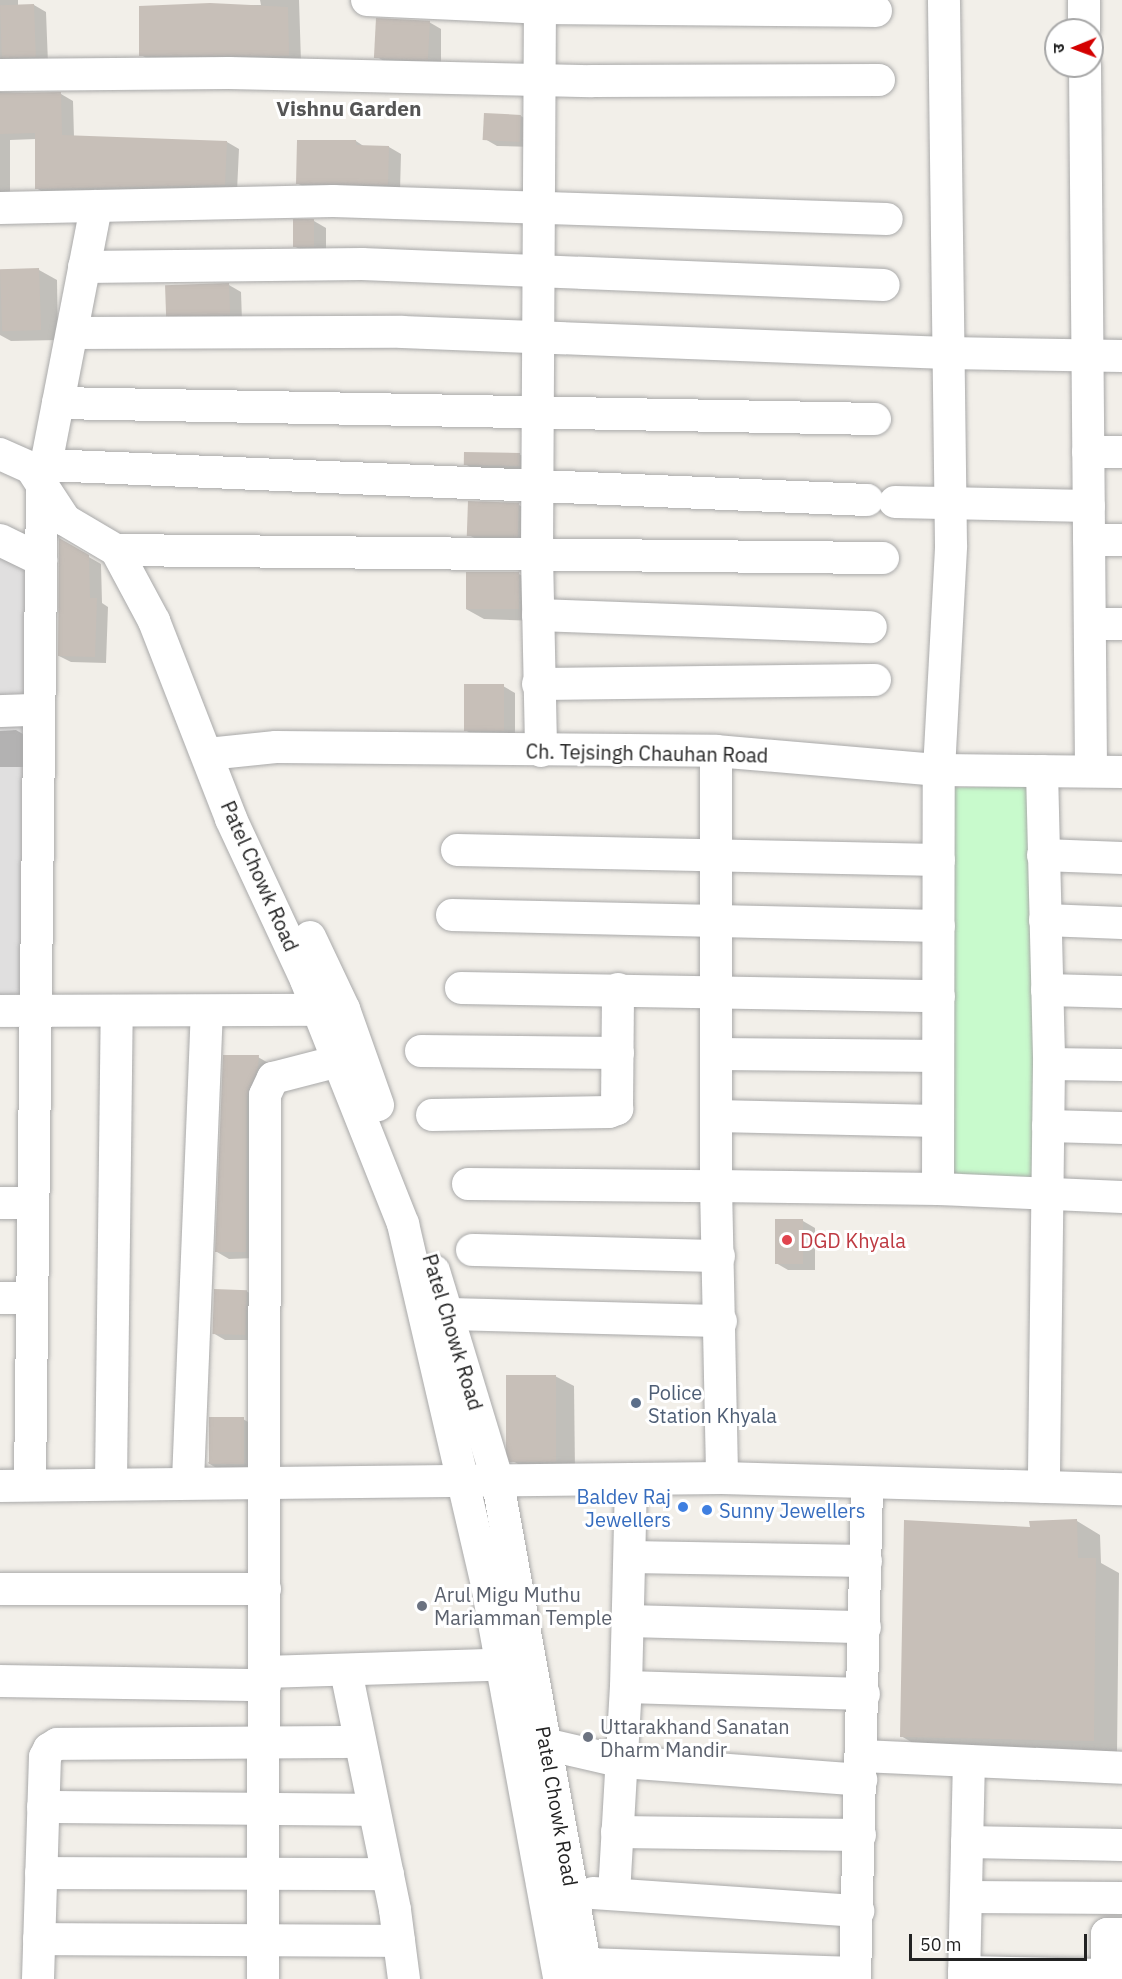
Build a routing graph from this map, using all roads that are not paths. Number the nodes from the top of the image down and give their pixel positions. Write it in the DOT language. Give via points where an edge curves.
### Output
graph roads {
  1 [pos="367,0"];
  2 [pos="944,0"];
  3 [pos="1084,0"];
  4 [pos="540,4"];
  5 [pos="876,10"];
  6 [pos="1084,18"];
  7 [pos="0,75"];
  8 [pos="1084,78"];
  9 [pos="540,79"];
  10 [pos="879,80"];
  11 [pos="96,206"];
  12 [pos="0,208"];
  13 [pos="539,209"];
  14 [pos="887,219"];
  15 [pos="84,267"];
  16 [pos="538,272"];
  17 [pos="884,285"];
  18 [pos="72,333"];
  19 [pos="538,339"];
  20 [pos="947,353"];
  21 [pos="1087,356"];
  22 [pos="1122,356"];
  23 [pos="58,403"];
  24 [pos="537,413"];
  25 [pos="874,419"];
  26 [pos="1088,452"];
  27 [pos="1122,452"];
  28 [pos="0,454"];
  29 [pos="44,475"];
  30 [pos="537,486"];
  31 [pos="949,503"];
  32 [pos="1089,506"];
  33 [pos="0,540"];
  34 [pos="1089,540"];
  35 [pos="1122,540"];
  36 [pos="116,550"];
  37 [pos="537,555"];
  38 [pos="883,558"];
  39 [pos="41,560"];
  40 [pos="538,615"];
  41 [pos="1090,624"];
  42 [pos="1122,624"];
  43 [pos="871,627"];
  44 [pos="875,680"];
  45 [pos="538,684"];
  46 [pos="38,710"];
  47 [pos="0,711"];
  48 [pos="541,751"];
  49 [pos="716,751"];
  50 [pos="208,754"];
  51 [pos="939,770"];
  52 [pos="1042,771"];
  53 [pos="1091,771"];
  54 [pos="1122,772"];
  55 [pos="220,783"];
  56 [pos="457,850"];
  57 [pos="718,854"];
  58 [pos="1043,855"];
  59 [pos="1122,858"];
  60 [pos="939,860"];
  61 [pos="452,915"];
  62 [pos="718,918"];
  63 [pos="1045,920"];
  64 [pos="1122,923"];
  65 [pos="939,926"];
  66 [pos="461,988"];
  67 [pos="618,989"];
  68 [pos="718,990"];
  69 [pos="1047,990"];
  70 [pos="1122,992"];
  71 [pos="939,996"];
  72 [pos="318,1010"];
  73 [pos="0,1011"];
  74 [pos="33,1011"];
  75 [pos="117,1011"];
  76 [pos="207,1011"];
  77 [pos="421,1051"];
  78 [pos="618,1053"];
  79 [pos="717,1054"];
  80 [pos="938,1056"];
  81 [pos="339,1061"];
  82 [pos="1048,1065"];
  83 [pos="1122,1065"];
  84 [pos="432,1115"];
  85 [pos="716,1116"];
  86 [pos="938,1121"];
  87 [pos="1048,1126"];
  88 [pos="1122,1128"];
  89 [pos="468,1184"];
  90 [pos="716,1186"];
  91 [pos="938,1189"];
  92 [pos="1048,1194"];
  93 [pos="1122,1197"];
  94 [pos="0,1203"];
  95 [pos="31,1203"];
  96 [pos="472,1250"];
  97 [pos="719,1256"];
  98 [pos="15,1298"];
  99 [pos="447,1314"];
  100 [pos="721,1321"];
  101 [pos="497,1478"];
  102 [pos="722,1478"];
  103 [pos="463,1479"];
  104 [pos="631,1480"];
  105 [pos="188,1481"];
  106 [pos="267,1481"];
  107 [pos="111,1482"];
  108 [pos="15,1485"];
  109 [pos="867,1485"];
  110 [pos="1044,1488"];
  111 [pos="1122,1489"];
  112 [pos="630,1557"];
  113 [pos="866,1561"];
  114 [pos="0,1589"];
  115 [pos="266,1589"];
  116 [pos="628,1621"];
  117 [pos="865,1627"];
  118 [pos="516,1664"];
  119 [pos="346,1671"];
  120 [pos="265,1678"];
  121 [pos="0,1681"];
  122 [pos="626,1687"];
  123 [pos="864,1694"];
  124 [pos="265,1741"];
  125 [pos="360,1742"];
  126 [pos="545,1744"];
  127 [pos="969,1761"];
  128 [pos="622,1762"];
  129 [pos="862,1768"];
  130 [pos="1122,1768"];
  131 [pos="44,1808"];
  132 [pos="264,1808"];
  133 [pos="374,1810"];
  134 [pos="617,1832"];
  135 [pos="860,1835"];
  136 [pos="967,1842"];
  137 [pos="1122,1845"];
  138 [pos="264,1872"];
  139 [pos="41,1873"];
  140 [pos="387,1874"];
  141 [pos="572,1892"];
  142 [pos="614,1894"];
  143 [pos="966,1897"];
  144 [pos="1115,1898"];
  145 [pos="858,1911"];
  146 [pos="1115,1934"];
  147 [pos="263,1938"];
  148 [pos="39,1939"];
  149 [pos="399,1941"];
  150 [pos="578,1974"];
  151 [pos="964,1975"];
  152 [pos="855,1976"];
  153 [pos="1107,1977"];
  154 [pos="38,1979"];
  155 [pos="263,1979"];
  156 [pos="404,1979"];
  1 -- 4 [label="street"];
  2 -- 20 [label="street"];
  3 -- 6 [label="street"];
  4 -- 5 [label="street"];
  4 -- 9 [label="street"];
  7 -- 9 [label="street" via="229,73"];
  8 -- 21 [label="street"];
  9 -- 10 [label="street"];
  9 -- 13 [label="street"];
  11 -- 12 [label="street"];
  11 -- 13 [label="street" via="333,201"];
  11 -- 15 [label="street"];
  13 -- 14 [label="street"];
  13 -- 16 [label="street"];
  15 -- 16 [label="street" via="362,264"];
  15 -- 18 [label="street"];
  16 -- 17 [label="street"];
  16 -- 19 [label="street"];
  18 -- 19 [label="street" via="402,333"];
  18 -- 23 [label="street"];
  19 -- 20 [label="street"];
  19 -- 24 [label="street"];
  20 -- 21 [label="street"];
  20 -- 31 [label="street"];
  21 -- 22 [label="street"];
  21 -- 26 [label="street"];
  23 -- 24 [label="street"];
  23 -- 29 [label="street"];
  24 -- 25 [label="street"];
  24 -- 30 [label="street"];
  26 -- 27 [label="street"];
  26 -- 32 [label="street"];
  28 -- 29 [label="street"];
  29 -- 30 [label="street"];
  29 -- 36 [label="street" via="65,520"];
  29 -- 39 [label="street"];
  30 -- 31 [label="street"];
  30 -- 37 [label="street"];
  31 -- 32 [label="street"];
  31 -- 51 [label="street" via="951,545"];
  32 -- 34 [label="street"];
  33 -- 39 [label="street"];
  34 -- 35 [label="street"];
  34 -- 41 [label="street"];
  36 -- 37 [label="street"];
  36 -- 50 [label="street" via="154,621"];
  37 -- 38 [label="street"];
  37 -- 40 [label="street"];
  39 -- 46 [label="street"];
  40 -- 43 [label="street"];
  40 -- 45 [label="street"];
  41 -- 42 [label="street"];
  41 -- 53 [label="street"];
  44 -- 45 [label="street"];
  45 -- 48 [label="street"];
  46 -- 47 [label="street"];
  46 -- 74 [label="street"];
  48 -- 49 [label="street, Ch. Tejsingh Chauhan Road"];
  48 -- 50 [label="street, Ch. Tejsingh Chauhan Road" via="276,747"];
  49 -- 51 [label="street, Ch. Tejsingh Chauhan Road"];
  49 -- 57 [label="street"];
  50 -- 55 [label="street"];
  51 -- 52 [label="street, Ch. Tejsingh Chauhan Road"];
  51 -- 60 [label="street"];
  52 -- 53 [label="street, Ch. Tejsingh Chauhan Road"];
  52 -- 58 [label="street"];
  53 -- 54 [label="street, Ch. Tejsingh Chauhan Road"];
  55 -- 72 [label="street, Patel Chowk Road" via="231,819"];
  55 -- 99 [label="street, Patel Chowk Road" via="251,811 344,1009"];
  56 -- 57 [label="street"];
  57 -- 60 [label="street"];
  57 -- 62 [label="street"];
  58 -- 59 [label="street"];
  58 -- 63 [label="street"];
  60 -- 65 [label="street"];
  61 -- 62 [label="street"];
  62 -- 65 [label="street"];
  62 -- 68 [label="street"];
  63 -- 64 [label="street"];
  63 -- 69 [label="street"];
  65 -- 71 [label="street"];
  66 -- 67 [label="street"];
  67 -- 68 [label="street"];
  67 -- 78 [label="street"];
  68 -- 71 [label="street"];
  68 -- 79 [label="street"];
  69 -- 70 [label="street"];
  69 -- 82 [label="street"];
  71 -- 80 [label="street"];
  72 -- 76 [label="street"];
  72 -- 81 [label="street, Patel Chowk Road"];
  73 -- 74 [label="street"];
  74 -- 75 [label="street"];
  74 -- 95 [label="street"];
  75 -- 76 [label="street"];
  75 -- 107 [label="street"];
  76 -- 105 [label="street"];
  77 -- 78 [label="street"];
  78 -- 84 [label="street" via="619,1101 617,1109 609,1112"];
  79 -- 80 [label="street"];
  79 -- 85 [label="street"];
  80 -- 86 [label="street"];
  81 -- 103 [label="street, Patel Chowk Road" via="403,1224"];
  81 -- 106 [label="street" via="273,1078 265,1095"];
  82 -- 83 [label="street"];
  82 -- 87 [label="street"];
  85 -- 86 [label="street"];
  85 -- 90 [label="street"];
  86 -- 91 [label="street"];
  87 -- 88 [label="street"];
  87 -- 92 [label="street"];
  89 -- 90 [label="street"];
  90 -- 91 [label="street"];
  90 -- 97 [label="street"];
  91 -- 92 [label="street"];
  92 -- 93 [label="street"];
  92 -- 110 [label="street"];
  94 -- 95 [label="street"];
  95 -- 98 [label="street"];
  96 -- 97 [label="street"];
  97 -- 100 [label="street"];
  98 -- 108 [label="street"];
  99 -- 100 [label="street"];
  99 -- 101 [label="street, Patel Chowk Road"];
  100 -- 102 [label="street"];
  101 -- 103 [label="street"];
  101 -- 104 [label="street"];
  101 -- 118 [label="street, Patel Chowk Road"];
  102 -- 104 [label="street"];
  102 -- 109 [label="street"];
  103 -- 106 [label="street"];
  103 -- 118 [label="street, Patel Chowk Road"];
  104 -- 112 [label="street"];
  105 -- 106 [label="street"];
  105 -- 107 [label="street"];
  106 -- 115 [label="street"];
  107 -- 108 [label="street"];
  109 -- 110 [label="street"];
  109 -- 113 [label="street"];
  110 -- 111 [label="street"];
  112 -- 113 [label="street"];
  112 -- 116 [label="street"];
  113 -- 117 [label="street"];
  114 -- 115 [label="street"];
  115 -- 120 [label="street"];
  116 -- 117 [label="street"];
  116 -- 122 [label="street"];
  117 -- 123 [label="street"];
  118 -- 119 [label="street"];
  118 -- 126 [label="street, Patel Chowk Road"];
  118 -- 150 [label="street, Patel Chowk Road"];
  119 -- 120 [label="street"];
  119 -- 125 [label="street"];
  120 -- 121 [label="street"];
  120 -- 124 [label="street"];
  122 -- 123 [label="street"];
  122 -- 128 [label="street"];
  123 -- 129 [label="street"];
  124 -- 125 [label="street"];
  124 -- 131 [label="street" via="57,1744 45,1757"];
  124 -- 132 [label="street"];
  125 -- 133 [label="street"];
  126 -- 128 [label="street"];
  126 -- 141 [label="street, Patel Chowk Road"];
  127 -- 129 [label="street"];
  127 -- 130 [label="street"];
  127 -- 136 [label="street"];
  128 -- 129 [label="street"];
  128 -- 134 [label="street"];
  129 -- 135 [label="street"];
  131 -- 132 [label="street"];
  131 -- 139 [label="street"];
  132 -- 133 [label="street"];
  132 -- 138 [label="street"];
  133 -- 140 [label="street"];
  134 -- 135 [label="street"];
  134 -- 142 [label="street"];
  135 -- 145 [label="street"];
  136 -- 137 [label="street"];
  136 -- 143 [label="street"];
  138 -- 139 [label="street"];
  138 -- 140 [label="street"];
  138 -- 147 [label="street"];
  139 -- 148 [label="street"];
  140 -- 149 [label="street"];
  141 -- 142 [label="street"];
  141 -- 150 [label="street, Patel Chowk Road"];
  142 -- 145 [label="street"];
  143 -- 144 [label="street"];
  143 -- 151 [label="street"];
  144 -- 146 [label="street"];
  145 -- 152 [label="street"];
  146 -- 153 [label="street"];
  147 -- 148 [label="street"];
  147 -- 149 [label="street"];
  147 -- 155 [label="street"];
  148 -- 154 [label="street"];
  149 -- 156 [label="street"];
  150 -- 152 [label="street"];
  151 -- 153 [label="street"];
}
